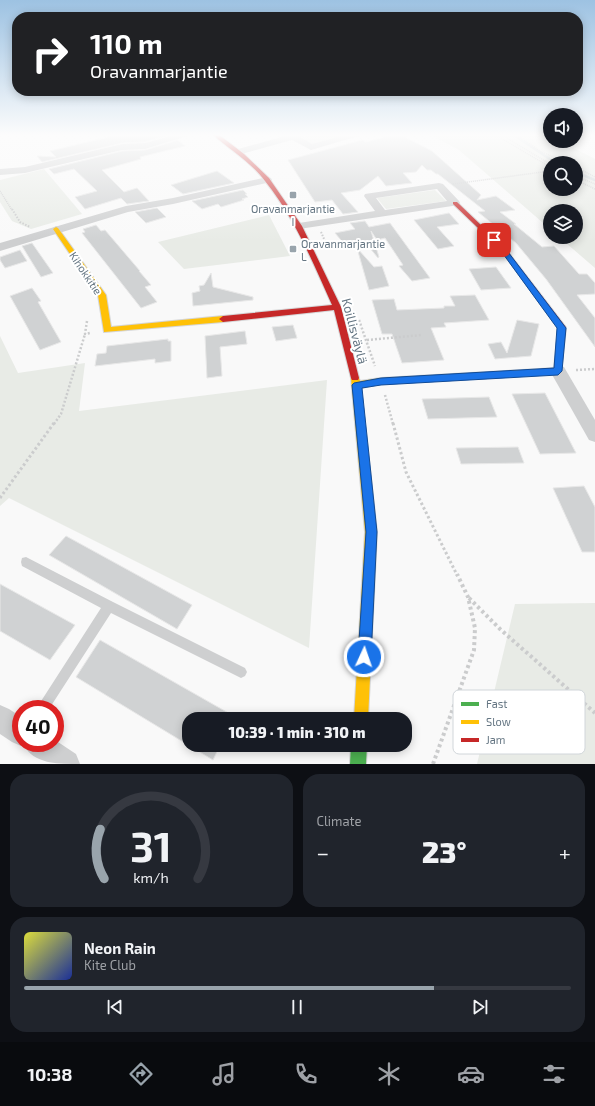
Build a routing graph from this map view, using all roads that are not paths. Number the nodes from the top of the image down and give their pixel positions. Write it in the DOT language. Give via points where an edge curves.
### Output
graph roads {
  1 [pos="26,170"];
  2 [pos="256,170"];
  3 [pos="0,172"];
  4 [pos="267,180"];
  5 [pos="455,203"];
  6 [pos="383,214"];
  7 [pos="299,226"];
  8 [pos="56,229"];
  9 [pos="0,247"];
  10 [pos="338,307"];
  11 [pos="558,371"];
  12 [pos="357,385"];
  13 [pos="595,435"];
  14 [pos="26,562"];
  15 [pos="109,606"];
  16 [pos="241,672"];
  17 [pos="48,700"];
  18 [pos="361,712"];
  19 [pos="0,718"];
  20 [pos="12,727"];
  21 [pos="49,752"];
  22 [pos="359,752"];
  23 [pos="66,764"];
  24 [pos="358,764"];
  1 -- 3 [label="street"];
  2 -- 4 [label="street, Koillisväylä"];
  4 -- 7 [label="street, Koillisväylä"];
  4 -- 8 [label="street" via="126,209"];
  5 -- 6 [label="street"];
  5 -- 6 [label="street" via="438,186 369,196"];
  5 -- 11 [label="street" via="503,249 562,328"];
  6 -- 7 [label="street"];
  7 -- 10 [label="street, Koillisväylä"];
  8 -- 9 [label="street"];
  8 -- 10 [label="street, Kihokkitie" via="102,295 107,330"];
  10 -- 12 [label="street, Koillisväylä"];
  11 -- 12 [label="street"];
  11 -- 13 [label="street"];
  12 -- 18 [label="street, Koillisväylä" via="371,532"];
  14 -- 15 [label="lane"];
  15 -- 16 [label="lane"];
  15 -- 17 [label="lane"];
  19 -- 20 [label="street"];
  21 -- 23 [label="street"];
  22 -- 24 [label="street"];
}
